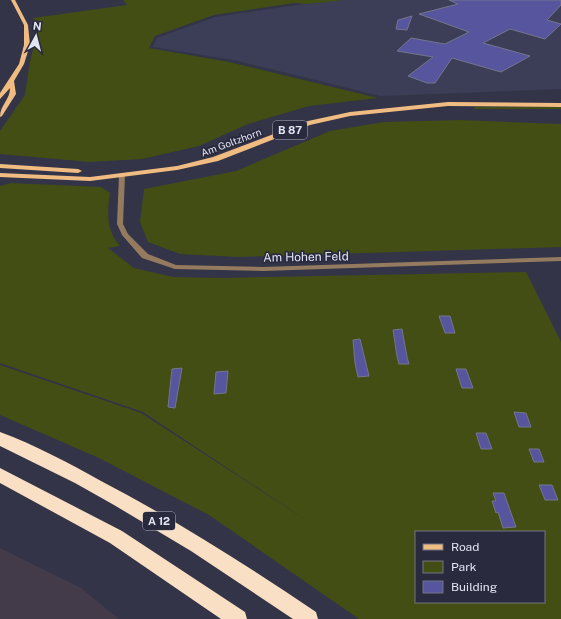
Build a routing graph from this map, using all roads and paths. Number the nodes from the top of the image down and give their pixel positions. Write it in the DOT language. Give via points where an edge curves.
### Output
graph roads {
  1 [pos="13,0"];
  2 [pos="12,82"];
  3 [pos="0,97"];
  4 [pos="561,105"];
  5 [pos="367,112"];
  6 [pos="561,112"];
  7 [pos="0,115"];
  8 [pos="0,166"];
  9 [pos="0,175"];
  10 [pos="122,175"];
  11 [pos="561,259"];
  12 [pos="0,439"];
  13 [pos="0,475"];
  14 [pos="238,619"];
  15 [pos="309,619"];
  1 -- 2 [label="main road" via="26,26 27,46"];
  2 -- 3 [label="main road"];
  2 -- 7 [label="main road" via="13,94"];
  4 -- 5 [label="main road, Am Goltzhorn / B 87" via="448,104"];
  5 -- 6 [label="main road, Am Goltzhorn / B 87"];
  5 -- 10 [label="main road, Am Goltzhorn / B 87" via="308,123 223,157 197,164"];
  8 -- 10 [label="main road, Am Goltzhorn / B 87"];
  9 -- 10 [label="main road, Am Goltzhorn / B 87" via="90,178"];
  10 -- 11 [label="street, Am Hohen Feld" via="120,224 125,235 145,256 175,267 263,269"];
  12 -- 15 [label="highway, A 12" via="44,458 133,505 230,564"];
  13 -- 14 [label="highway" via="116,537"];
}
